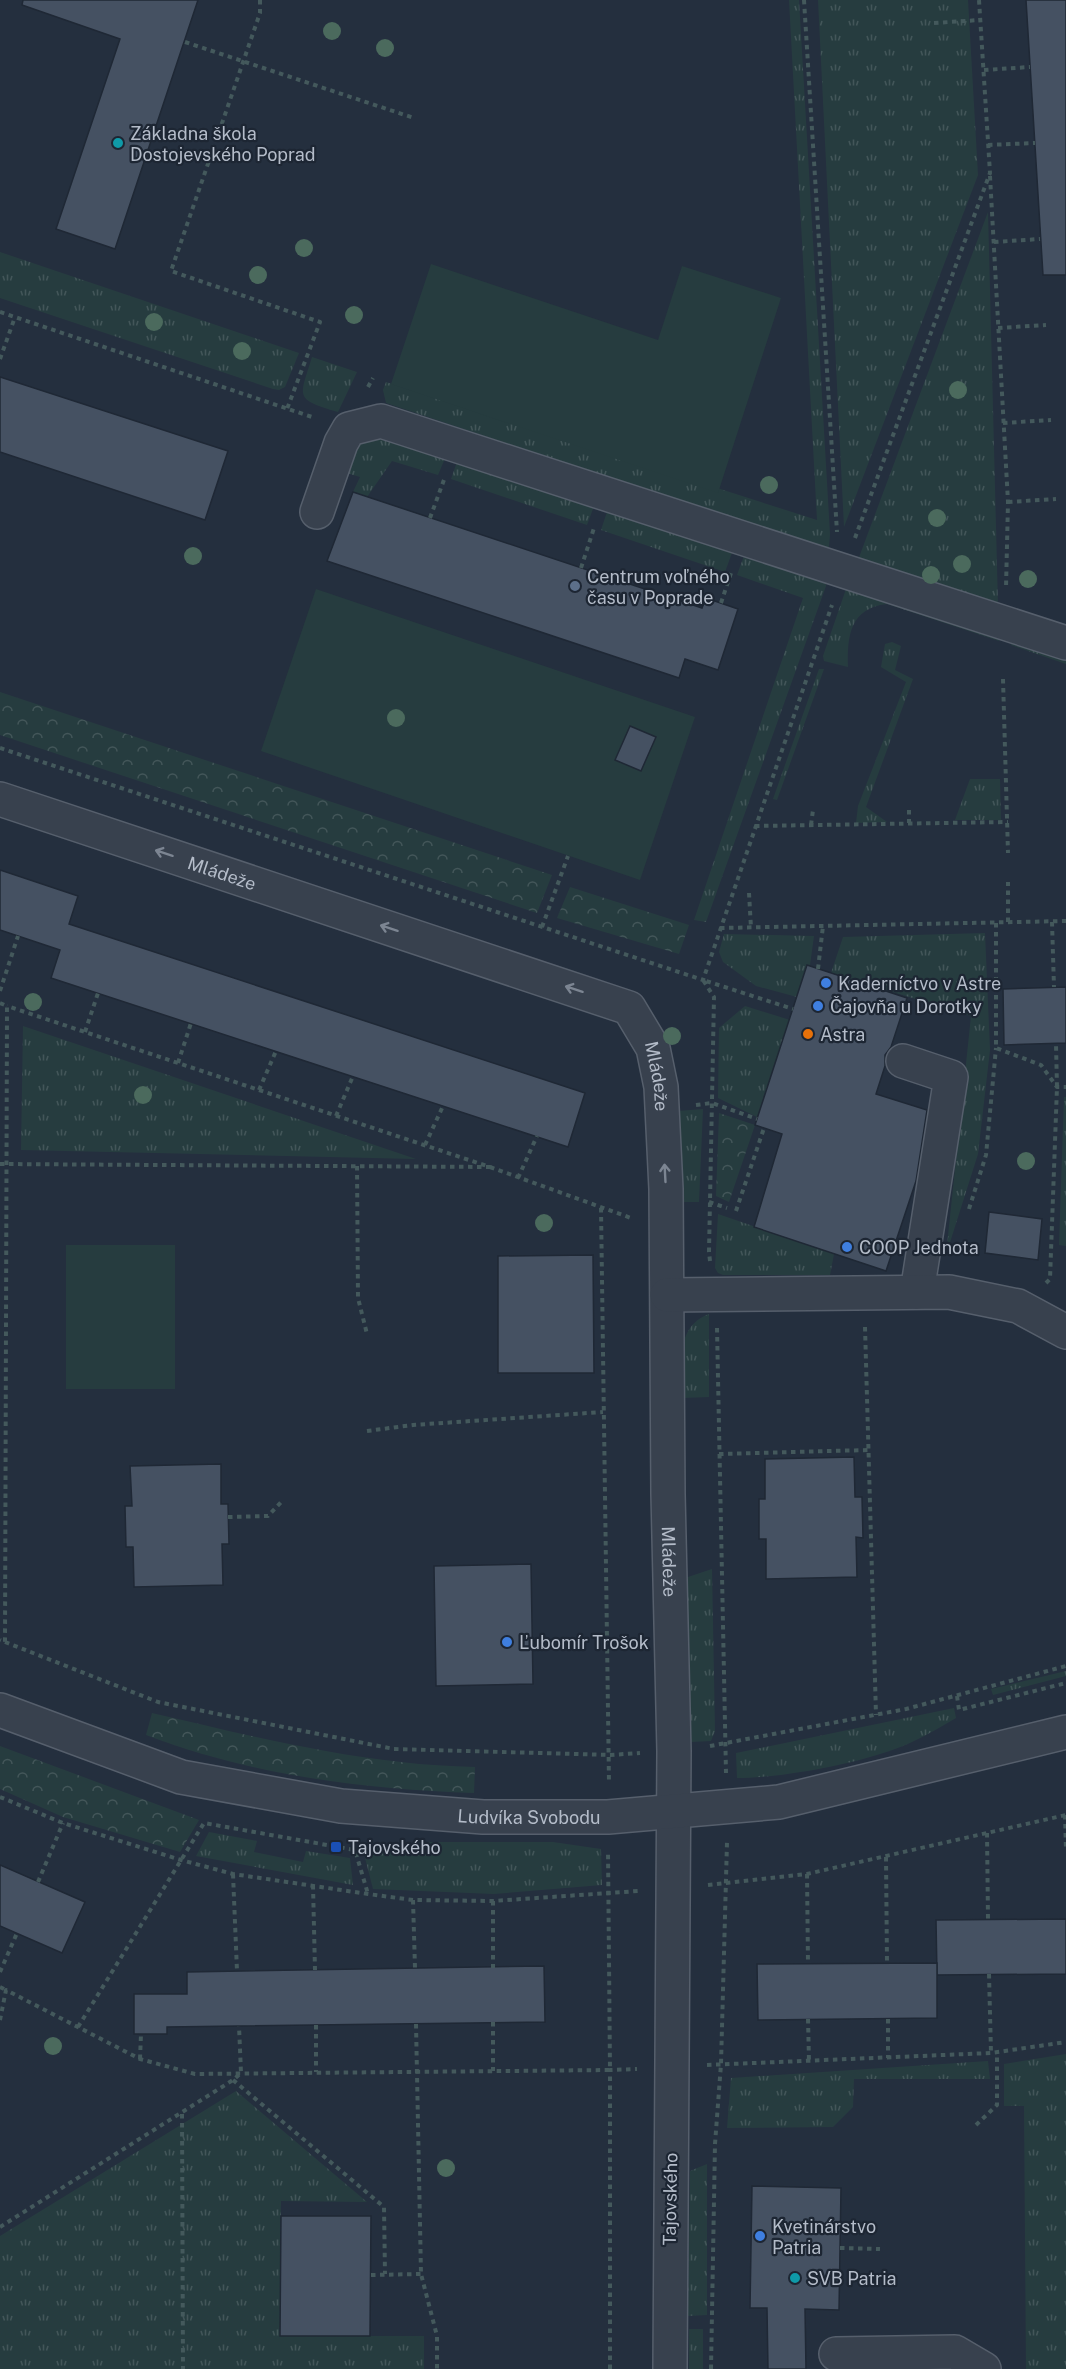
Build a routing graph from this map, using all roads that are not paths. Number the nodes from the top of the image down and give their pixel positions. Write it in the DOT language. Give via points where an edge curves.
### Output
graph roads {
  1 [pos="317,512"];
  2 [pos="1066,643"];
  3 [pos="0,799"];
  4 [pos="903,1061"];
  5 [pos="917,1292"];
  6 [pos="667,1295"];
  7 [pos="1066,1332"];
  8 [pos="0,1710"];
  9 [pos="1066,1732"];
  10 [pos="674,1813"];
  11 [pos="836,2354"];
  12 [pos="670,2369"];
  13 [pos="984,2369"];
  1 -- 2 [label="street" via="348,429 381,421"];
  6 -- 3 [label="street, Mládeže, one-way" via="661,1088 653,1048 629,1008"];
  4 -- 5 [label="street" via="951,1077"];
  5 -- 6 [label="street"];
  5 -- 7 [label="street" via="949,1292 1018,1306"];
  6 -- 10 [label="street, Mládeže"];
  8 -- 10 [label="street, Ludvíka Svobodu" via="181,1777 341,1806 483,1818 608,1818"];
  9 -- 10 [label="street, Ludvíka Svobodu" via="780,1802"];
  10 -- 12 [label="street, Tajovského"];
  11 -- 13 [label="street" via="955,2352"];
}
